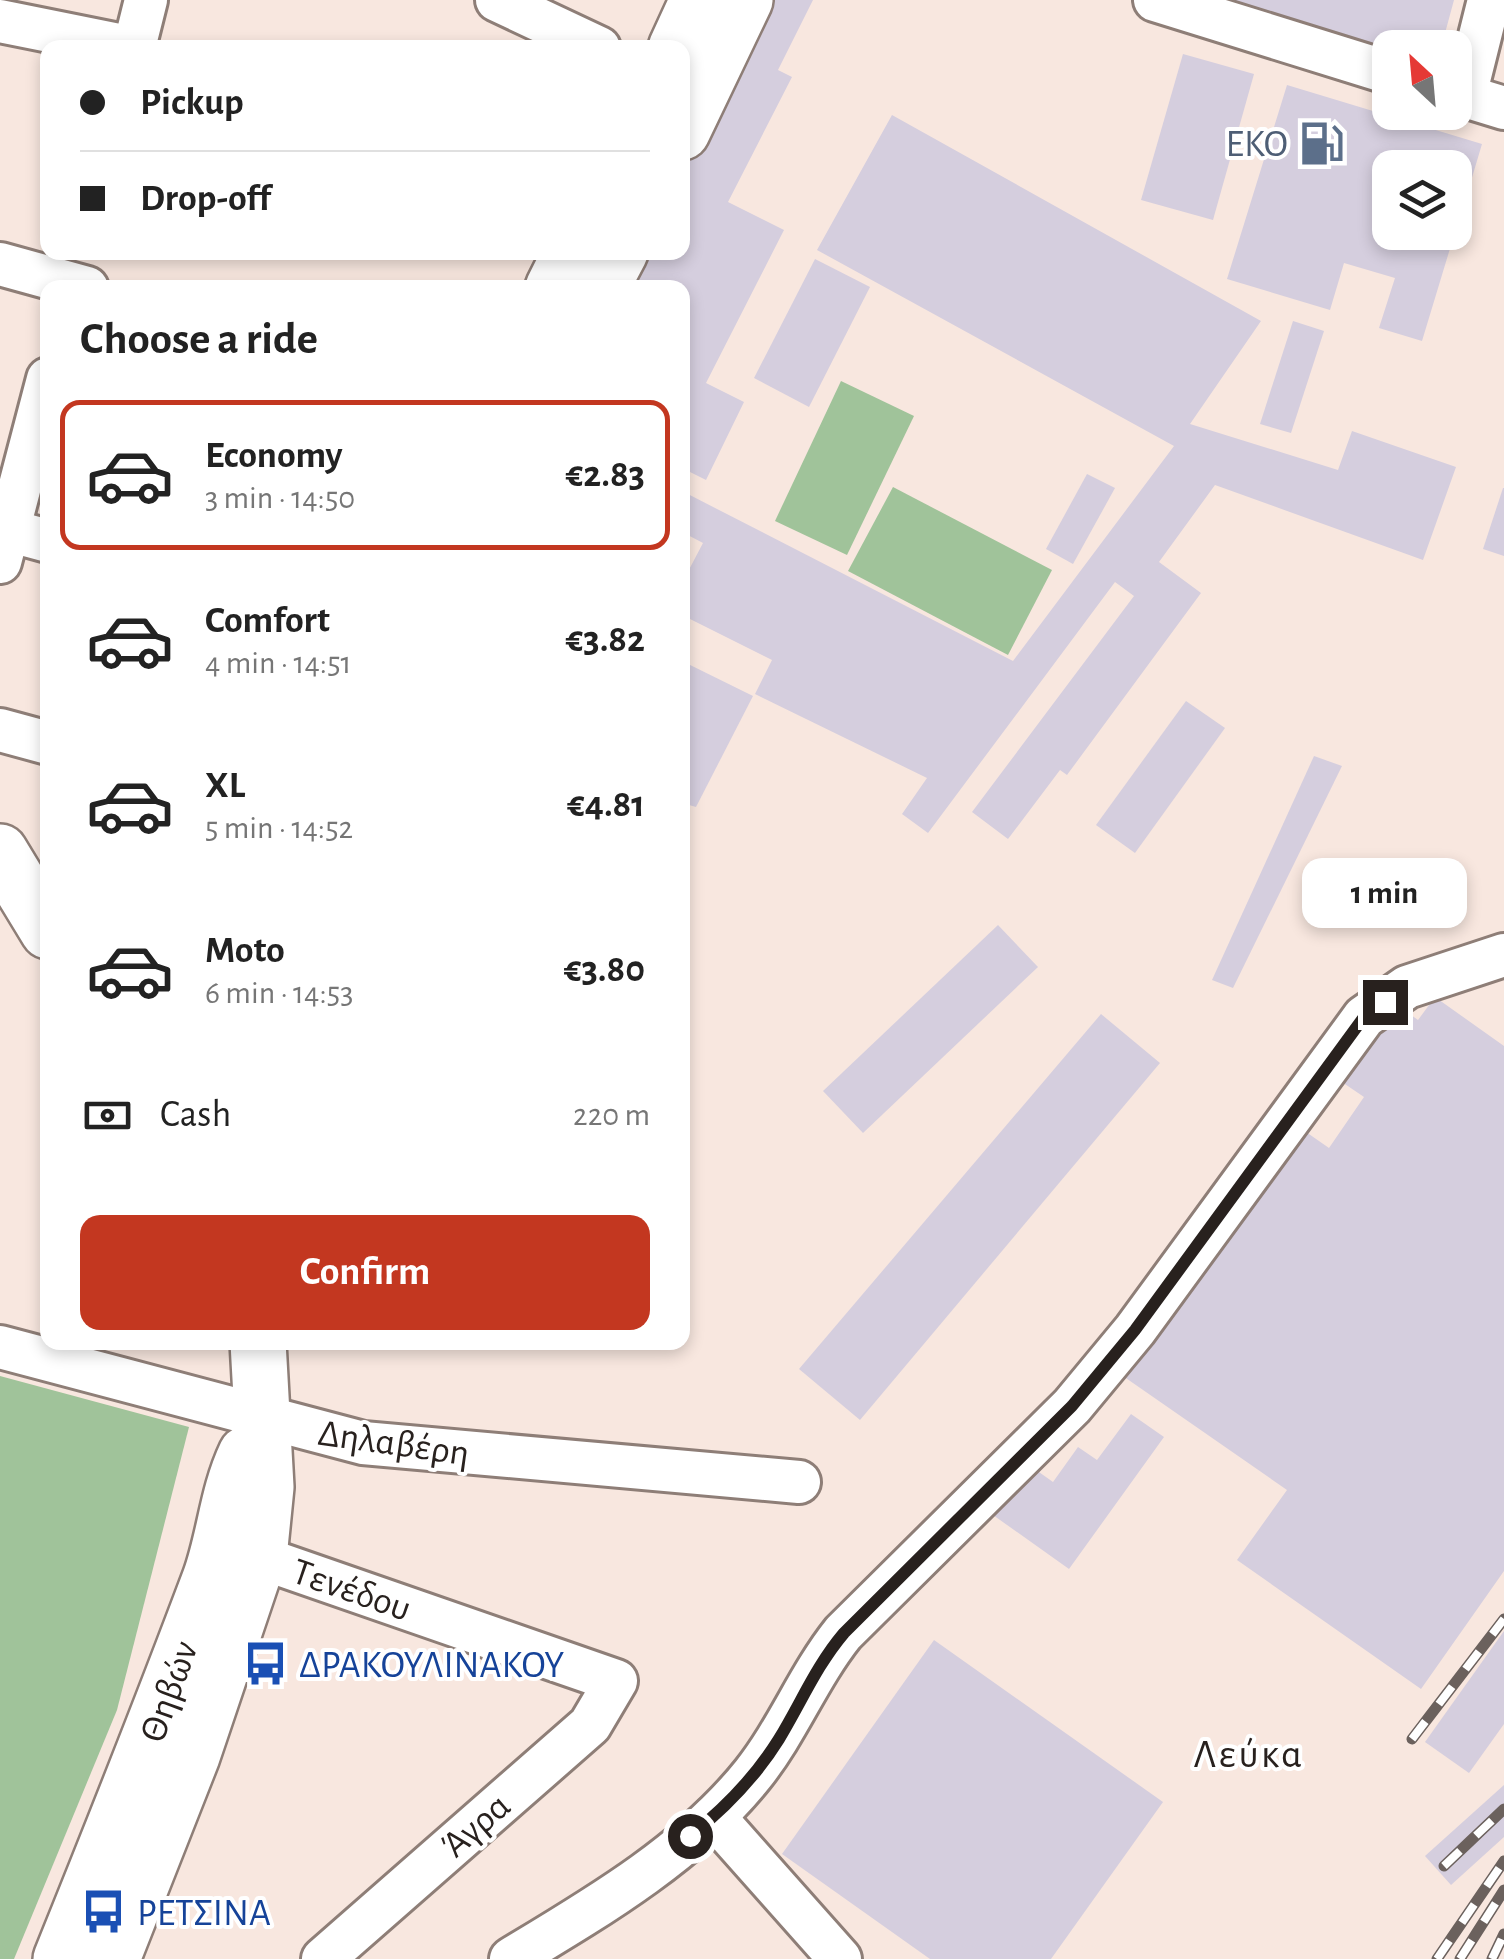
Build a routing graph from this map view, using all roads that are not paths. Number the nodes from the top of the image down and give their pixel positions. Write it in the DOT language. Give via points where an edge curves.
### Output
graph roads {
  1 [pos="146,0"];
  2 [pos="496,0"];
  3 [pos="698,0"];
  4 [pos="745,0"];
  5 [pos="1155,0"];
  6 [pos="1489,0"];
  7 [pos="0,22"];
  8 [pos="93,40"];
  9 [pos="136,40"];
  10 [pos="581,40"];
  11 [pos="680,40"];
  12 [pos="1372,67"];
  13 [pos="1475,99"];
  14 [pos="690,115"];
  15 [pos="0,264"];
  16 [pos="78,278"];
  17 [pos="40,416"];
  18 [pos="14,540"];
  19 [pos="0,730"];
  20 [pos="40,741"];
  21 [pos="0,852"];
  22 [pos="40,917"];
  23 [pos="1504,955"];
  24 [pos="0,1346"];
  25 [pos="258,1350"];
  26 [pos="262,1420"];
  27 [pos="799,1482"];
  28 [pos="259,1557"];
  29 [pos="616,1681"];
  30 [pos="714,1817"];
  31 [pos="61,1959"];
  32 [pos="112,1959"];
  33 [pos="322,1959"];
  34 [pos="511,1959"];
  35 [pos="840,1959"];
  1 -- 9 [label="street"];
  2 -- 10 [label="street"];
  3 -- 11 [label="main road"];
  4 -- 14 [label="main road"];
  5 -- 12 [label="street"];
  6 -- 13 [label="street"];
  7 -- 8 [label="street"];
  15 -- 16 [label="street"];
  17 -- 18 [label="street"];
  19 -- 20 [label="street"];
  21 -- 22 [label="main road"];
  23 -- 30 [label="street" via="1406,987 1364,1017 1135,1330 1072,1406 844,1633 819,1663 778,1740"];
  24 -- 26 [label="street, Δηλαβέρη"];
  25 -- 26 [label="main road, Θηβών"];
  26 -- 27 [label="street, Δηλαβέρη" via="363,1443"];
  26 -- 28 [label="main road, Θηβών" via="266,1488"];
  26 -- 31 [label="main road, Θηβών" via="233,1481 213,1570 157,1727"];
  28 -- 29 [label="street, Τενέδου"];
  28 -- 32 [label="main road, Θηβών" via="192,1756"];
  29 -- 33 [label="street, Άγρα" via="590,1724"];
  30 -- 34 [label="street" via="642,1874"];
  30 -- 35 [label="street"];
}
